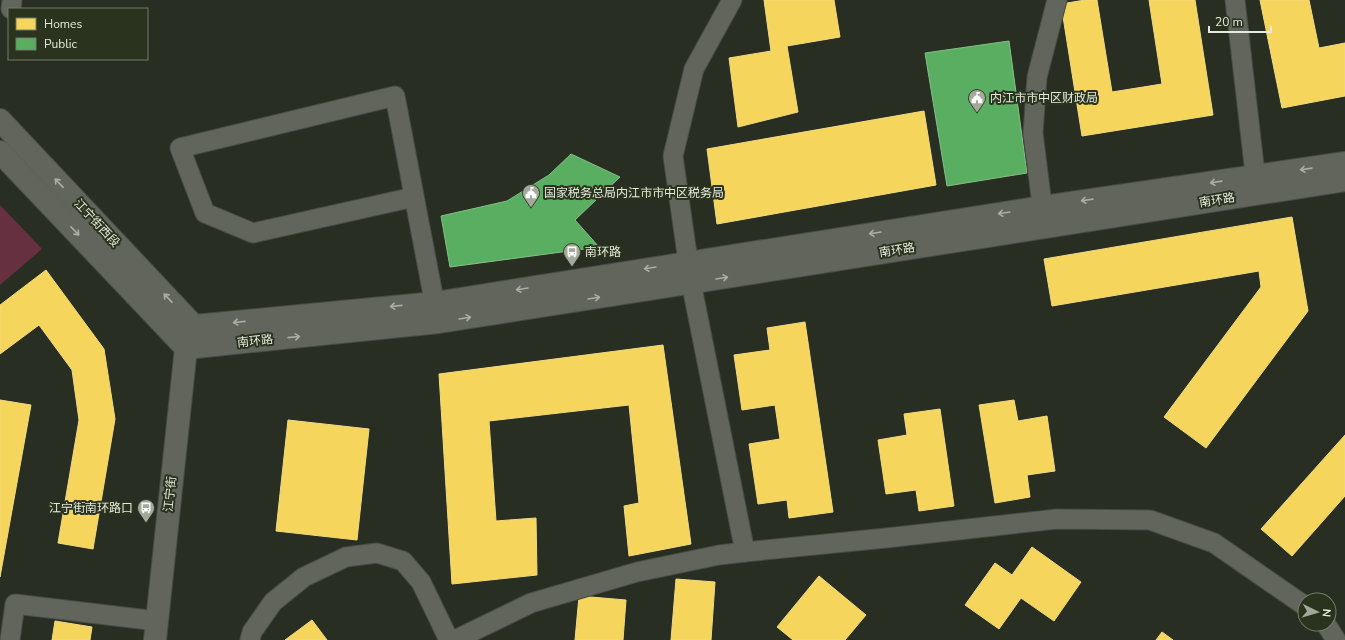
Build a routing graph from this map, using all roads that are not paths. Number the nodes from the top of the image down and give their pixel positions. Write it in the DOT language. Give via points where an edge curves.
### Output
graph roads {
  1 [pos="732,0"];
  2 [pos="1057,0"];
  3 [pos="1235,0"];
  4 [pos="0,120"];
  5 [pos="0,152"];
  6 [pos="1345,163"];
  7 [pos="1345,180"];
  8 [pos="1256,185"];
  9 [pos="414,197"];
  10 [pos="1044,217"];
  11 [pos="690,272"];
  12 [pos="437,312"];
  13 [pos="194,326"];
  14 [pos="186,348"];
  15 [pos="745,552"];
  16 [pos="1297,601"];
  17 [pos="156,630"];
  18 [pos="10,640"];
  19 [pos="250,640"];
  20 [pos="449,640"];
  21 [pos="455,640"];
  1 -- 11 [label="street" via="694,69 673,156"];
  2 -- 10 [label="street" via="1037,77 1034,133"];
  3 -- 8 [label="street"];
  13 -- 4 [label="main road, 江宁街西段, one-way"];
  5 -- 14 [label="main road, 江宁街西段, one-way"];
  6 -- 8 [label="main road, 南环路, one-way"];
  7 -- 8 [label="main road, 南环路"];
  8 -- 10 [label="main road, 南环路"];
  9 -- 9 [label="street" via="395,96 180,148 205,213 253,233"];
  9 -- 12 [label="street"];
  10 -- 11 [label="main road, 南环路"];
  11 -- 12 [label="main road, 南环路"];
  11 -- 15 [label="street"];
  12 -- 13 [label="main road, 南环路, one-way"];
  14 -- 12 [label="main road, 南环路, one-way"];
  13 -- 14 [label="main road, 江宁街"];
  14 -- 17 [label="main road, 江宁街"];
  15 -- 16 [label="street" via="1057,519 1150,520 1214,544"];
  15 -- 21 [label="street" via="637,572 531,603"];
  17 -- 18 [label="street" via="16,604"];
  19 -- 20 [label="street" via="252,632 273,602 304,577 346,557 377,554 403,560 420,582"];
}
